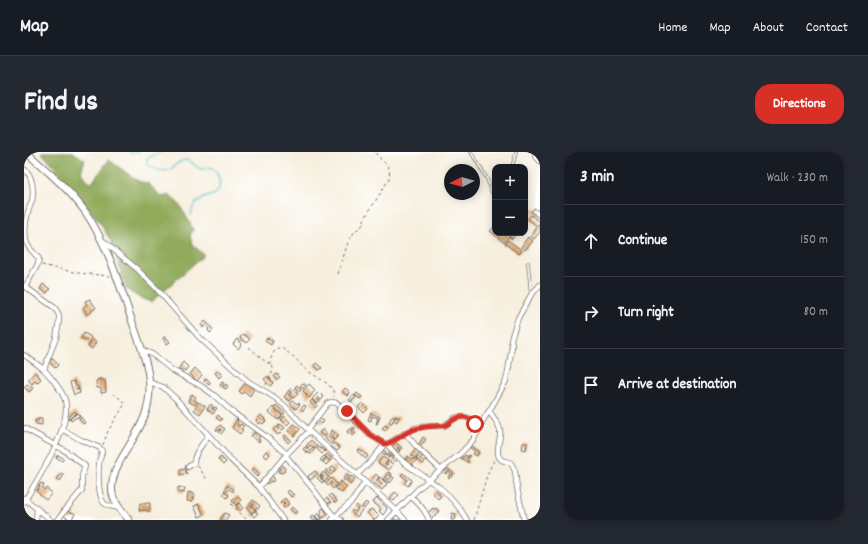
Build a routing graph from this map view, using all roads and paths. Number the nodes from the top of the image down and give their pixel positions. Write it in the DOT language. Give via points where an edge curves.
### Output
graph roads {
  1 [pos="26,152"];
  2 [pos="375,152"];
  3 [pos="471,152"];
  4 [pos="516,152"];
  5 [pos="535,152"];
  6 [pos="540,161"];
  7 [pos="513,164"];
  8 [pos="24,170"];
  9 [pos="492,193"];
  10 [pos="101,239"];
  11 [pos="528,263"];
  12 [pos="38,264"];
  13 [pos="338,274"];
  14 [pos="116,276"];
  15 [pos="540,285"];
  16 [pos="25,287"];
  17 [pos="531,295"];
  18 [pos="249,347"];
  19 [pos="142,350"];
  20 [pos="24,355"];
  21 [pos="271,365"];
  22 [pos="44,369"];
  23 [pos="149,382"];
  24 [pos="262,389"];
  25 [pos="114,394"];
  26 [pos="334,402"];
  27 [pos="489,411"];
  28 [pos="24,428"];
  29 [pos="62,429"];
  30 [pos="308,430"];
  31 [pos="405,433"];
  32 [pos="208,435"];
  33 [pos="474,439"];
  34 [pos="386,444"];
  35 [pos="55,445"];
  36 [pos="101,449"];
  37 [pos="498,454"];
  38 [pos="286,455"];
  39 [pos="194,463"];
  40 [pos="188,467"];
  41 [pos="441,470"];
  42 [pos="357,475"];
  43 [pos="430,480"];
  44 [pos="208,481"];
  45 [pos="365,482"];
  46 [pos="259,487"];
  47 [pos="411,497"];
  48 [pos="24,500"];
  49 [pos="231,504"];
  50 [pos="120,508"];
  51 [pos="37,509"];
  52 [pos="397,511"];
  53 [pos="24,517"];
  54 [pos="333,518"];
  55 [pos="26,520"];
  56 [pos="36,520"];
  57 [pos="51,520"];
  58 [pos="58,520"];
  59 [pos="129,520"];
  60 [pos="247,520"];
  61 [pos="283,520"];
  62 [pos="341,520"];
  63 [pos="388,520"];
  64 [pos="405,520"];
  65 [pos="429,520"];
  66 [pos="467,520"];
  67 [pos="474,520"];
  68 [pos="524,520"];
  1 -- 10 [label="main road" via="83,209"];
  2 -- 13 [label="path" via="389,168 389,179 362,226 348,242"];
  3 -- 9 [label="lane"];
  4 -- 7 [label="lane"];
  5 -- 6 [label="street"];
  8 -- 12 [label="street" via="30,174 32,189 26,222 27,242 39,259"];
  10 -- 14 [label="main road"];
  10 -- 24 [label="street" via="155,287 199,337 249,382"];
  11 -- 17 [label="lane"];
  12 -- 14 [label="path" via="78,273"];
  12 -- 16 [label="street"];
  14 -- 19 [label="main road"];
  15 -- 17 [label="street"];
  16 -- 22 [label="street" via="55,308 59,315 56,338"];
  17 -- 27 [label="street" via="513,332 506,381"];
  18 -- 21 [label="path"];
  19 -- 23 [label="main road"];
  19 -- 38 [label="street" via="214,395"];
  20 -- 22 [label="street"];
  21 -- 24 [label="path" via="273,371"];
  21 -- 26 [label="path" via="275,350 284,348 305,369 331,387"];
  22 -- 29 [label="street" via="65,400 66,416"];
  23 -- 32 [label="street" via="164,388"];
  23 -- 50 [label="main road" via="148,407 114,477 113,496"];
  24 -- 30 [label="street" via="285,406"];
  25 -- 36 [label="path" via="125,404 108,431"];
  26 -- 30 [label="street" via="328,403"];
  26 -- 34 [label="street" via="370,435"];
  27 -- 33 [label="street"];
  27 -- 37 [label="street" via="500,429"];
  28 -- 35 [label="street"];
  29 -- 35 [label="street"];
  29 -- 36 [label="street"];
  30 -- 38 [label="street"];
  30 -- 42 [label="street"];
  31 -- 33 [label="street" via="415,428 446,425 456,418 465,417 475,424"];
  31 -- 34 [label="street"];
  31 -- 41 [label="street"];
  32 -- 39 [label="street" via="194,457"];
  32 -- 46 [label="street"];
  33 -- 41 [label="street"];
  34 -- 42 [label="street"];
  34 -- 43 [label="street" via="408,466"];
  35 -- 48 [label="street"];
  35 -- 58 [label="street" via="85,467 82,490"];
  36 -- 50 [label="street" via="100,495 106,504"];
  37 -- 67 [label="path" via="487,475"];
  37 -- 68 [label="street" via="499,458 510,463 515,471"];
  38 -- 46 [label="street"];
  38 -- 54 [label="street"];
  39 -- 40 [label="street"];
  39 -- 44 [label="path"];
  41 -- 43 [label="street"];
  42 -- 45 [label="street"];
  43 -- 47 [label="street"];
  43 -- 66 [label="street" via="454,501"];
  45 -- 52 [label="street"];
  45 -- 54 [label="street" via="355,497"];
  46 -- 61 [label="street"];
  47 -- 52 [label="street"];
  47 -- 65 [label="street" via="423,509"];
  48 -- 51 [label="street"];
  49 -- 60 [label="path"];
  50 -- 59 [label="main road"];
  51 -- 56 [label="street"];
  51 -- 57 [label="street"];
  52 -- 63 [label="street"];
  52 -- 64 [label="street"];
  53 -- 55 [label="street"];
  54 -- 62 [label="street"];
}
